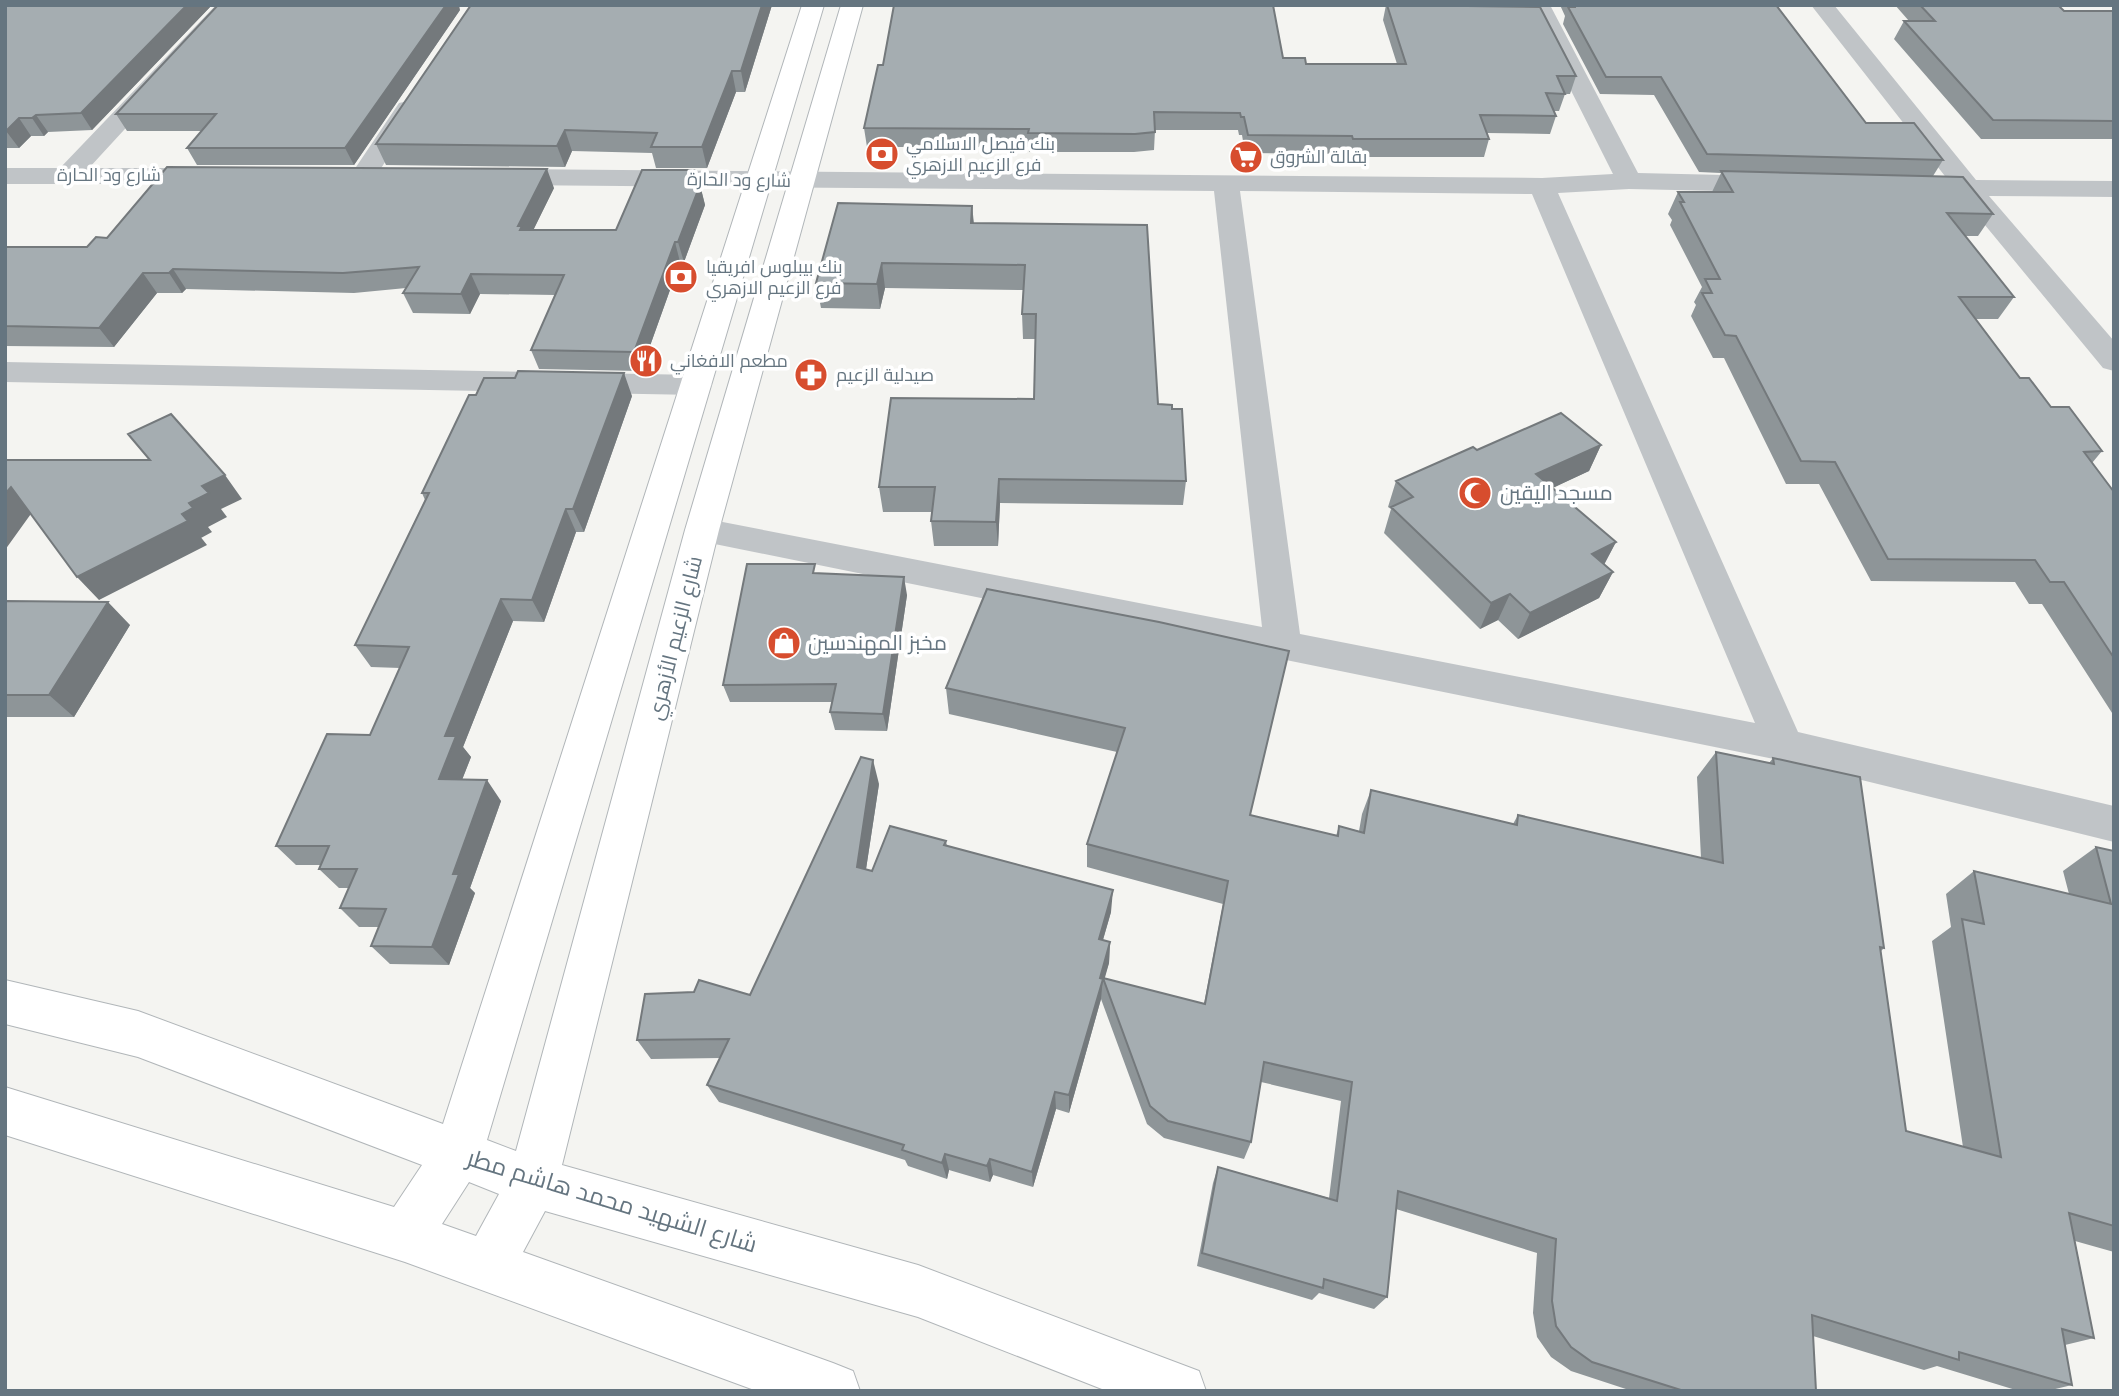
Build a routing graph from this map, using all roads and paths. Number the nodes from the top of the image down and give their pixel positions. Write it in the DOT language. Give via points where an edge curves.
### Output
graph roads {
  1 [pos="228,5"];
  2 [pos="813,5"];
  3 [pos="852,5"];
  4 [pos="1539,5"];
  5 [pos="1822,5"];
  6 [pos="424,85"];
  7 [pos="68,175"];
  8 [pos="5,176"];
  9 [pos="242,176"];
  10 [pos="336,176"];
  11 [pos="363,176"];
  12 [pos="390,176"];
  13 [pos="472,177"];
  14 [pos="760,181"];
  15 [pos="800,181"];
  16 [pos="1629,181"];
  17 [pos="1226,184"];
  18 [pos="1792,185"];
  19 [pos="1542,186"];
  20 [pos="1901,187"];
  21 [pos="1969,189"];
  22 [pos="2114,189"];
  23 [pos="2114,361"];
  24 [pos="5,372"];
  25 [pos="697,385"];
  26 [pos="702,530"];
  27 [pos="1283,646"];
  28 [pos="1784,745"];
  29 [pos="2114,824"];
  30 [pos="5,1002"];
  31 [pos="5,1111"];
  32 [pos="458,1154"];
  33 [pos="533,1182"];
  34 [pos="405,1236"];
  35 [pos="488,1265"];
  36 [pos="833,1391"];
  37 [pos="1179,1391"];
  1 -- 7 [label="street"];
  2 -- 14 [label="main road"];
  3 -- 15 [label="main road, شارع الزعيم الأزهري"];
  4 -- 16 [label="street"];
  5 -- 21 [label="street"];
  6 -- 11 [label="street"];
  7 -- 8 [label="street, شارع ود الحارة"];
  7 -- 9 [label="street, شارع ود الحارة"];
  10 -- 11 [label="street"];
  11 -- 12 [label="street"];
  13 -- 14 [label="street, شارع ود الحارة"];
  14 -- 15 [label="street, شارع ود الحارة"];
  14 -- 25 [label="main road"];
  15 -- 17 [label="street, شارع ود الحارة"];
  15 -- 26 [label="main road, شارع الزعيم الأزهري"];
  16 -- 18 [label="street, شارع ود الحارة"];
  16 -- 19 [label="street, شارع ود الحارة"];
  17 -- 19 [label="street, شارع ود الحارة"];
  17 -- 27 [label="street"];
  19 -- 28 [label="street"];
  20 -- 21 [label="street"];
  21 -- 22 [label="street"];
  21 -- 23 [label="street"];
  24 -- 25 [label="street"];
  25 -- 32 [label="main road"];
  26 -- 27 [label="street"];
  26 -- 33 [label="main road, شارع الزعيم الأزهري"];
  27 -- 28 [label="street"];
  28 -- 29 [label="street"];
  30 -- 32 [label="main road, شارع الشهيد محمد هاشم مطر" via="138,1034"];
  31 -- 34 [label="main road"];
  32 -- 33 [label="main road, شارع الشهيد محمد هاشم مطر"];
  32 -- 34 [label="main road"];
  33 -- 35 [label="main road, شارع الزعيم الأزهري"];
  33 -- 37 [label="main road, شارع الشهيد محمد هاشم مطر" via="918,1291"];
  34 -- 35 [label="main road"];
  35 -- 36 [label="main road"];
}
